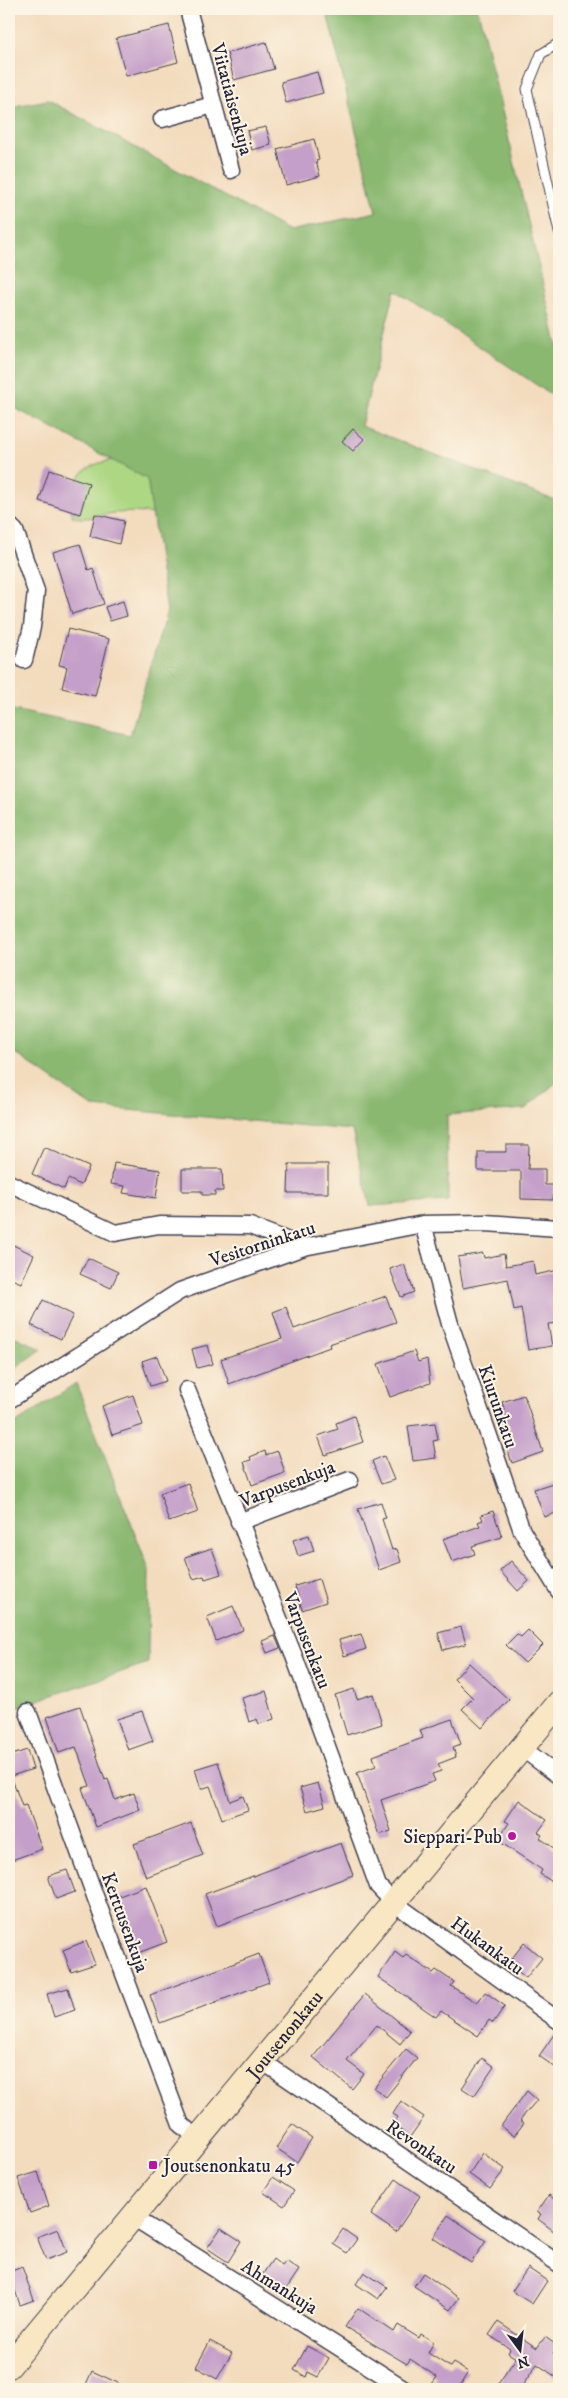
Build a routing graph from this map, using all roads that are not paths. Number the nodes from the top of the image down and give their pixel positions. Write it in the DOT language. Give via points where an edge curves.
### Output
graph roads {
  1 [pos="188,9"];
  2 [pos="559,43"];
  3 [pos="213,105"];
  4 [pos="162,119"];
  5 [pos="231,170"];
  6 [pos="559,232"];
  7 [pos="9,525"];
  8 [pos="24,660"];
  9 [pos="9,1183"];
  10 [pos="423,1224"];
  11 [pos="559,1228"];
  12 [pos="304,1247"];
  13 [pos="187,1390"];
  14 [pos="9,1400"];
  15 [pos="350,1480"];
  16 [pos="239,1522"];
  17 [pos="559,1591"];
  18 [pos="559,1702"];
  19 [pos="28,1712"];
  20 [pos="522,1748"];
  21 [pos="559,1776"];
  22 [pos="393,1902"];
  23 [pos="559,2021"];
  24 [pos="262,2061"];
  25 [pos="198,2138"];
  26 [pos="133,2217"];
  27 [pos="559,2264"];
  28 [pos="9,2366"];
  29 [pos="405,2389"];
  1 -- 3 [label="street, Viitatiaisenkuja"];
  2 -- 6 [label="lane" via="541,54 527,88"];
  3 -- 4 [label="street"];
  3 -- 5 [label="street, Viitatiaisenkuja"];
  7 -- 8 [label="street" via="15,530 36,590"];
  9 -- 12 [label="street" via="115,1233 159,1225 250,1226"];
  10 -- 11 [label="street, Vesitorninkatu" via="485,1223"];
  10 -- 12 [label="street, Vesitorninkatu"];
  10 -- 17 [label="street, Kiurunkatu" via="450,1324 522,1531"];
  12 -- 14 [label="street, Vesitorninkatu" via="180,1291"];
  13 -- 16 [label="street, Varpusenkatu"];
  15 -- 16 [label="street, Varpusenkuja"];
  16 -- 22 [label="street, Varpusenkatu" via="294,1656 378,1886"];
  18 -- 20 [label="main road, Joutsenonkatu"];
  19 -- 25 [label="street, Kerttusenkuja" via="181,2124"];
  20 -- 21 [label="street"];
  20 -- 22 [label="main road, Joutsenonkatu"];
  22 -- 23 [label="street, Hukankatu"];
  22 -- 24 [label="main road, Joutsenonkatu"];
  24 -- 25 [label="main road, Joutsenonkatu"];
  24 -- 27 [label="street, Revonkatu"];
  25 -- 26 [label="main road, Joutsenonkatu"];
  26 -- 28 [label="main road, Joutsenonkatu"];
  26 -- 29 [label="street, Ahmankuja"];
}
